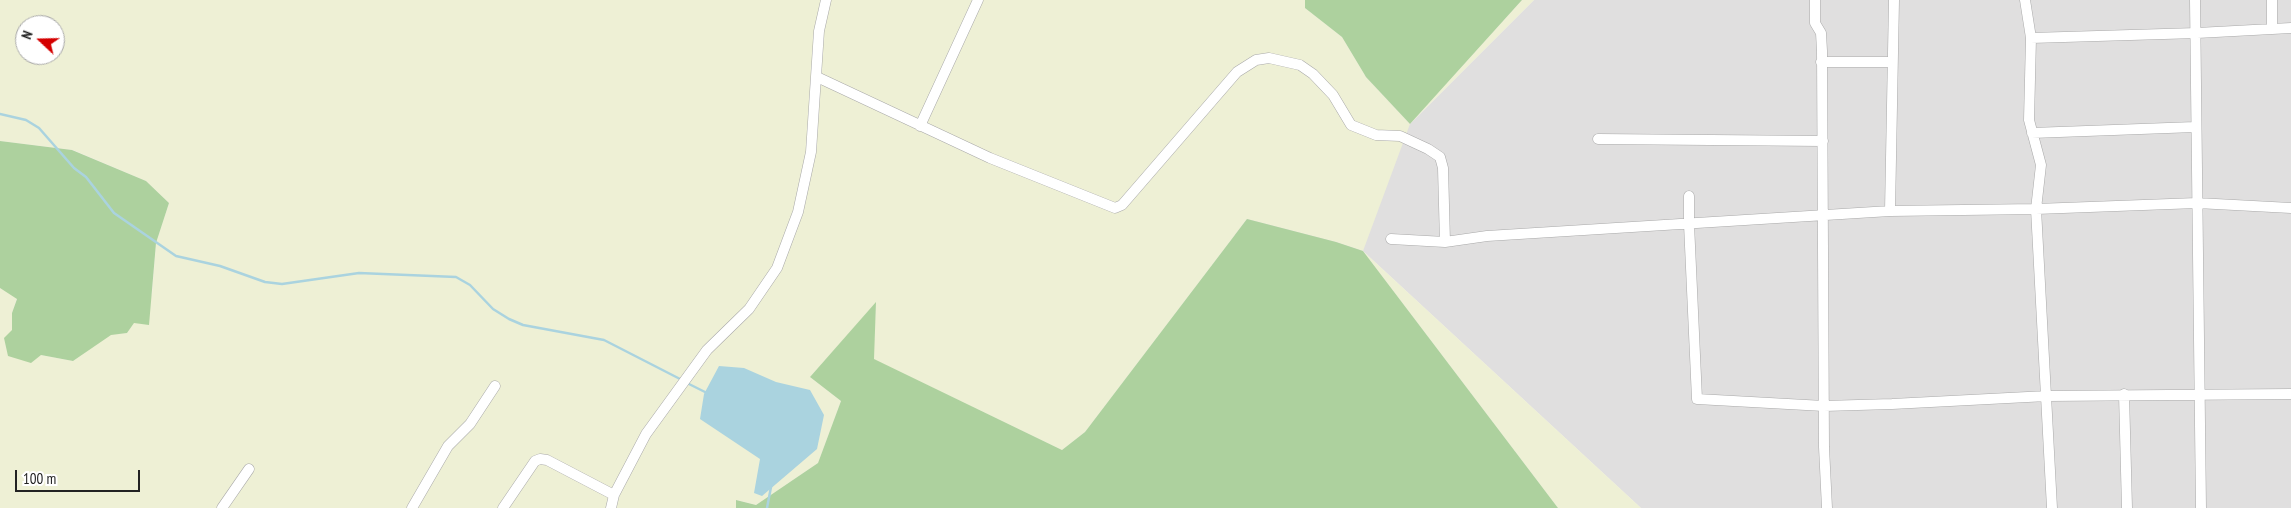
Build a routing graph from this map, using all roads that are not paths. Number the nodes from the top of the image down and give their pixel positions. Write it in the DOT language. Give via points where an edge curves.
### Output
graph roads {
  1 [pos="826,0"];
  2 [pos="978,0"];
  3 [pos="1815,0"];
  4 [pos="1894,0"];
  5 [pos="2025,0"];
  6 [pos="2195,0"];
  7 [pos="2272,0"];
  8 [pos="2291,28"];
  9 [pos="2272,29"];
  10 [pos="2196,33"];
  11 [pos="2031,38"];
  12 [pos="1821,62"];
  13 [pos="1892,62"];
  14 [pos="817,77"];
  15 [pos="920,126"];
  16 [pos="2195,127"];
  17 [pos="2032,132"];
  18 [pos="1598,138"];
  19 [pos="1823,141"];
  20 [pos="1689,196"];
  21 [pos="2197,203"];
  22 [pos="2291,208"];
  23 [pos="2036,209"];
  24 [pos="1890,211"];
  25 [pos="1824,217"];
  26 [pos="1689,224"];
  27 [pos="1391,239"];
  28 [pos="1445,242"];
  29 [pos="495,386"];
  30 [pos="2124,394"];
  31 [pos="2200,394"];
  32 [pos="2291,394"];
  33 [pos="2047,396"];
  34 [pos="1824,406"];
  35 [pos="249,469"];
  36 [pos="614,495"];
  37 [pos="222,508"];
  38 [pos="413,508"];
  39 [pos="503,508"];
  40 [pos="611,508"];
  41 [pos="1827,508"];
  42 [pos="2052,508"];
  43 [pos="2127,508"];
  44 [pos="2201,508"];
  1 -- 14 [label="street" via="819,31"];
  2 -- 15 [label="street"];
  3 -- 12 [label="street" via="1816,23 1821,33"];
  4 -- 13 [label="street"];
  5 -- 11 [label="street"];
  6 -- 10 [label="street"];
  7 -- 9 [label="street"];
  8 -- 9 [label="street"];
  9 -- 10 [label="street"];
  10 -- 11 [label="street"];
  10 -- 16 [label="street"];
  11 -- 17 [label="street"];
  12 -- 13 [label="street"];
  12 -- 19 [label="street"];
  13 -- 24 [label="street"];
  14 -- 15 [label="street"];
  14 -- 36 [label="street" via="811,152 798,212 777,268 749,309 707,350 646,434"];
  15 -- 28 [label="street" via="1115,208 1122,205 1165,158 1237,72 1256,60 1284,60 1313,74 1333,95 1351,125 1376,135 1400,136 1440,157"];
  16 -- 17 [label="street"];
  16 -- 21 [label="street"];
  17 -- 23 [label="street" via="2041,165"];
  18 -- 19 [label="street"];
  19 -- 25 [label="street"];
  20 -- 26 [label="street"];
  21 -- 22 [label="street"];
  21 -- 23 [label="street"];
  21 -- 31 [label="street"];
  23 -- 24 [label="street"];
  23 -- 33 [label="street"];
  24 -- 25 [label="street"];
  25 -- 26 [label="street"];
  25 -- 34 [label="street"];
  26 -- 28 [label="street" via="1496,235"];
  26 -- 34 [label="street" via="1697,399"];
  27 -- 28 [label="street"];
  29 -- 38 [label="street" via="470,424 448,446"];
  30 -- 31 [label="street"];
  30 -- 33 [label="street"];
  30 -- 43 [label="street"];
  31 -- 32 [label="street"];
  31 -- 44 [label="street"];
  33 -- 34 [label="street"];
  33 -- 42 [label="street"];
  34 -- 41 [label="street"];
  35 -- 37 [label="street"];
  36 -- 39 [label="street" via="540,458"];
  36 -- 40 [label="street"];
}
